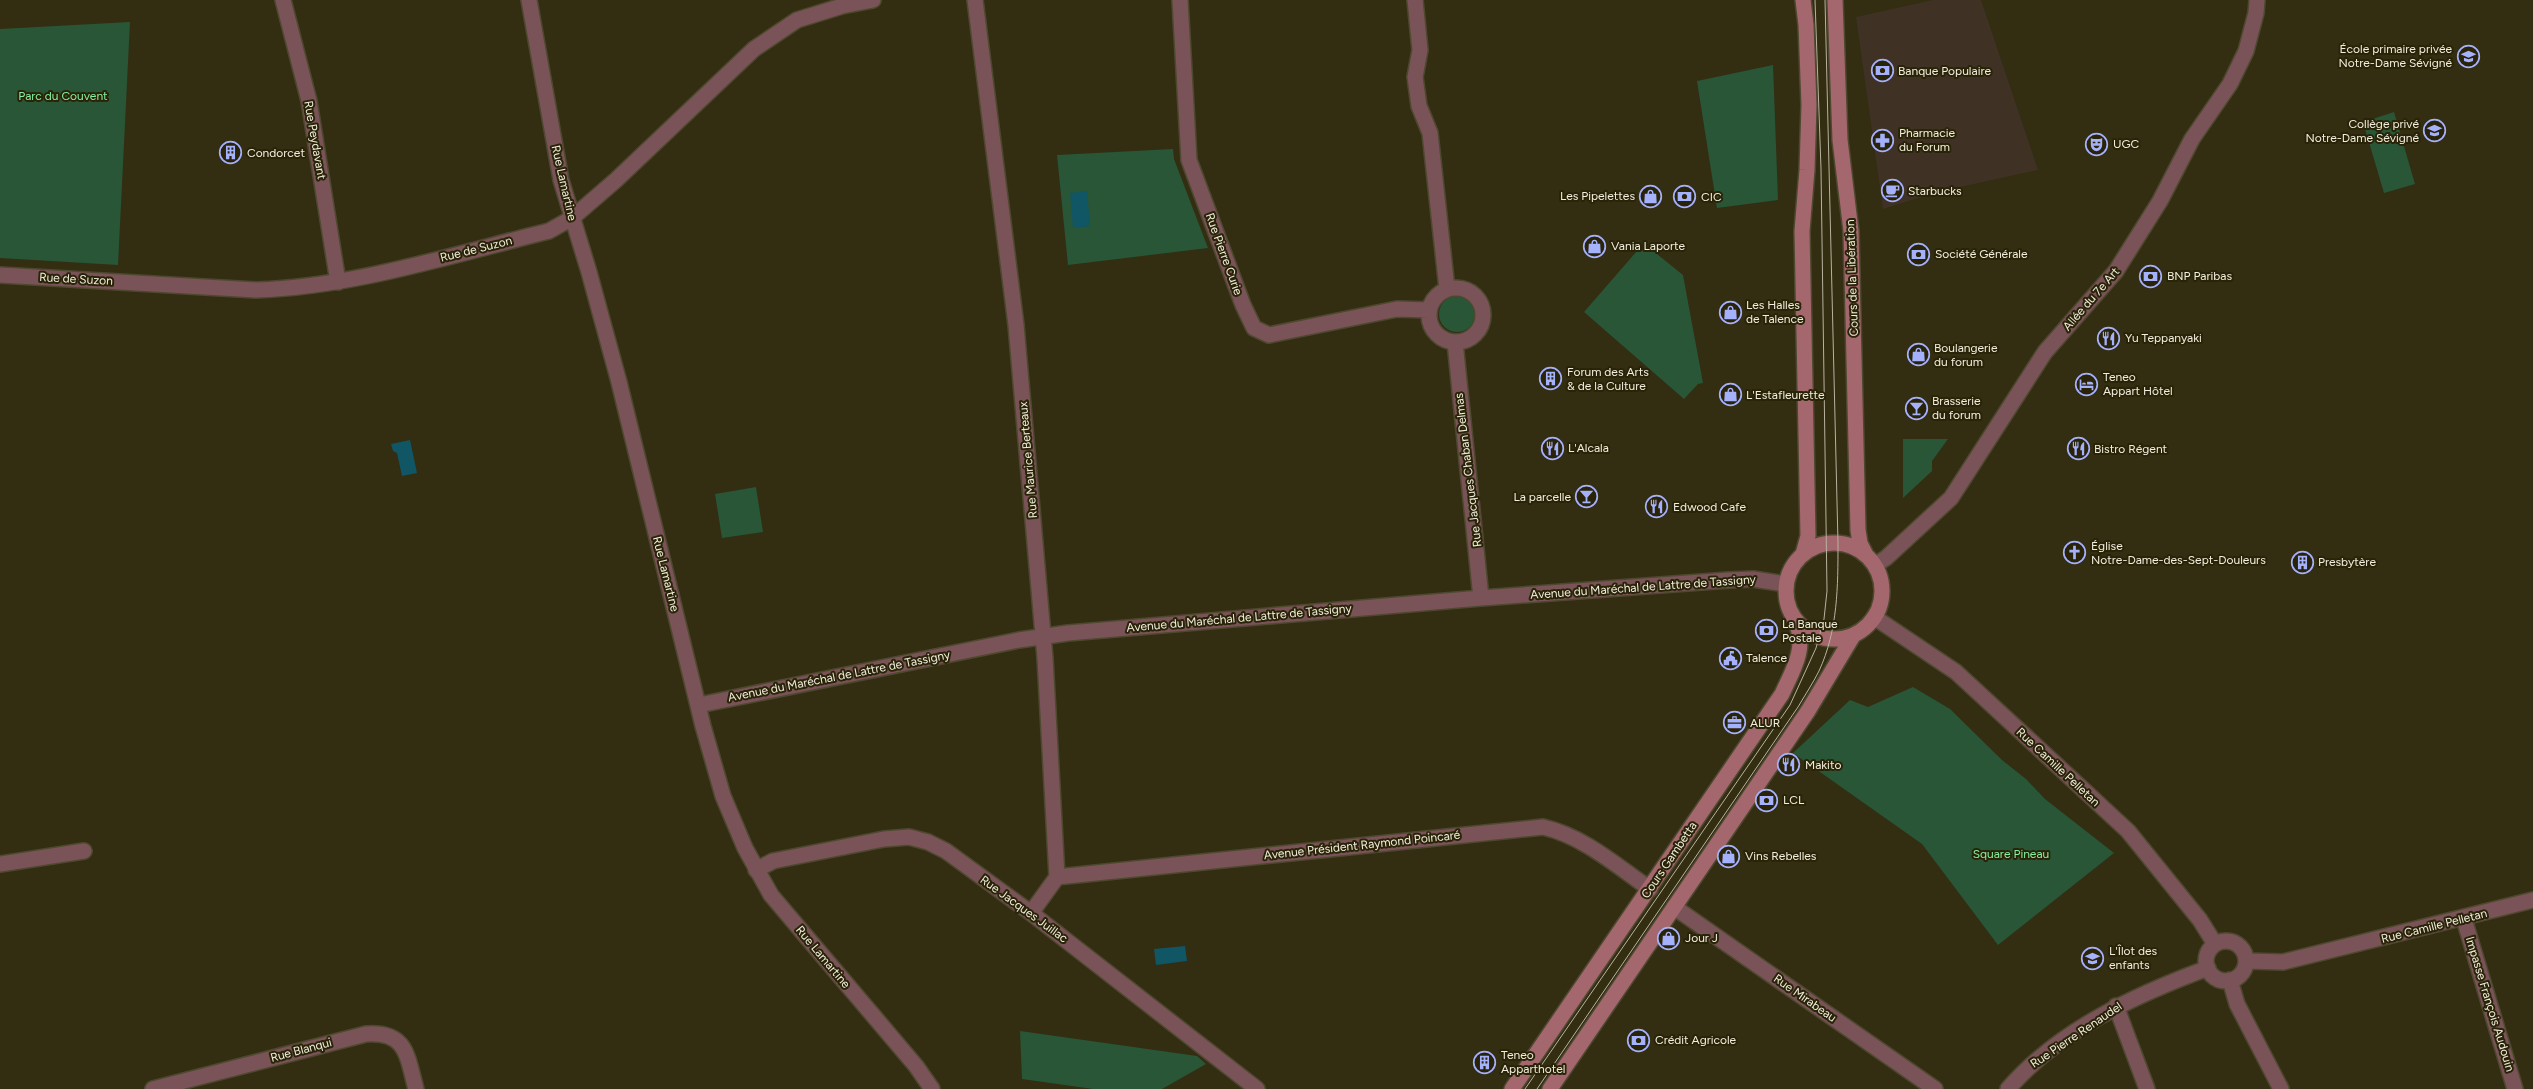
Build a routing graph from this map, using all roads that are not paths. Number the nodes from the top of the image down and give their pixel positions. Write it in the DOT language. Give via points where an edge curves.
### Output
graph roads {
  1 [pos="283,0"];
  2 [pos="529,0"];
  3 [pos="873,0"];
  4 [pos="975,0"];
  5 [pos="1180,0"];
  6 [pos="1415,0"];
  7 [pos="1802,0"];
  8 [pos="1835,0"];
  9 [pos="2257,0"];
  10 [pos="572,218"];
  11 [pos="0,275"];
  12 [pos="338,282"];
  13 [pos="1447,289"];
  14 [pos="1429,310"];
  15 [pos="1455,342"];
  16 [pos="1803,554"];
  17 [pos="1871,560"];
  18 [pos="1786,584"];
  19 [pos="1481,598"];
  20 [pos="1874,617"];
  21 [pos="1796,622"];
  22 [pos="1043,636"];
  23 [pos="1853,636"];
  24 [pos="699,705"];
  25 [pos="84,850"];
  26 [pos="0,864"];
  27 [pos="756,870"];
  28 [pos="1057,877"];
  29 [pos="1650,889"];
  30 [pos="2533,900"];
  31 [pos="1674,907"];
  32 [pos="1031,913"];
  33 [pos="2464,919"];
  34 [pos="2215,944"];
  35 [pos="2247,961"];
  36 [pos="2208,968"];
  37 [pos="2230,980"];
  38 [pos="2116,1006"];
  39 [pos="153,1089"];
  40 [pos="416,1089"];
  41 [pos="932,1089"];
  42 [pos="1257,1089"];
  43 [pos="1512,1089"];
  44 [pos="1550,1089"];
  45 [pos="1935,1089"];
  46 [pos="2008,1089"];
  47 [pos="2147,1089"];
  48 [pos="2281,1089"];
  49 [pos="2515,1089"];
  1 -- 12 [label="street, Rue Peydavant" via="309,101"];
  2 -- 10 [label="street, Rue Lamartine"];
  3 -- 10 [label="street, Rue de Suzon" via="797,20 754,49"];
  4 -- 22 [label="street, Rue Maurice Berteaux" via="1016,325"];
  5 -- 14 [label="street, Rue Pierre Curie" via="1189,160 1242,304 1254,328 1269,335 1279,334 1398,309"];
  6 -- 13 [label="street" via="1420,50 1415,77 1419,106 1430,133"];
  7 -- 16 [label="main road" via="1809,105 1802,231 1808,536"];
  8 -- 17 [label="main road, Cours de la Libération" via="1840,140 1851,231 1858,530 1860,542"];
  9 -- 17 [label="street, Allée du 7e Art" via="2246,51 2234,75 2192,139 2160,201 2116,271 2046,352 1951,498 1886,558"];
  10 -- 12 [label="street, Rue de Suzon" via="549,231"];
  10 -- 24 [label="street, Rue Lamartine" via="616,373"];
  11 -- 12 [label="street, Rue de Suzon" via="256,290 299,289"];
  13 -- 14 [label="street" via="1432,301"];
  13 -- 15 [label="street" via="1464,289 1472,293 1482,307 1482,324 1478,332 1464,342"];
  14 -- 15 [label="street" via="1432,328 1446,340"];
  15 -- 19 [label="street, Rue Jacques Chaban Delmas"];
  16 -- 17 [label="main road" via="1814,546 1838,543 1858,549"];
  16 -- 18 [label="main road" via="1792,567"];
  17 -- 20 [label="main road" via="1882,591"];
  18 -- 19 [label="street, Avenue du Maréchal de Lattre de Tassigny" via="1737,579"];
  18 -- 21 [label="main road" via="1787,604"];
  19 -- 22 [label="street, Avenue du Maréchal de Lattre de Tassigny"];
  20 -- 23 [label="main road"];
  20 -- 34 [label="street, Rue Camille Pelletan" via="1956,672 2128,831 2200,920"];
  21 -- 23 [label="main road" via="1819,637 1841,639"];
  21 -- 29 [label="main road, Cours Gambetta" via="1801,644 1797,662 1782,694"];
  22 -- 24 [label="street, Avenue du Maréchal de Lattre de Tassigny"];
  22 -- 28 [label="street, Rue Maurice Berteaux"];
  23 -- 31 [label="main road" via="1808,711"];
  24 -- 27 [label="street, Rue Lamartine" via="723,796"];
  25 -- 26 [label="street"];
  27 -- 32 [label="street, Rue Jacques Juillac" via="773,861 908,837 946,851"];
  27 -- 41 [label="street, Rue Lamartine" via="776,901"];
  28 -- 29 [label="street, Avenue Président Raymond Poincaré" via="1543,827 1574,838"];
  28 -- 32 [label="street"];
  29 -- 43 [label="main road, Cours Gambetta"];
  30 -- 33 [label="street, Rue Camille Pelletan"];
  31 -- 44 [label="main road"];
  31 -- 45 [label="street, Rue Mirabeau"];
  32 -- 42 [label="street, Rue Jacques Juillac"];
  33 -- 35 [label="street, Rue Camille Pelletan" via="2283,962"];
  33 -- 49 [label="street, Impasse François Audouin"];
  34 -- 35 [label="street" via="2227,941 2239,945"];
  34 -- 36 [label="street" via="2207,955"];
  35 -- 37 [label="street" via="2242,974"];
  36 -- 37 [label="street" via="2216,978"];
  36 -- 38 [label="street, Rue Pierre Renaudel"];
  37 -- 48 [label="street" via="2237,1004"];
  38 -- 46 [label="street, Rue Pierre Renaudel" via="2023,1072"];
  38 -- 47 [label="street"];
  39 -- 40 [label="street, Rue Blanqui" via="366,1034 381,1033 393,1036 403,1046"];
}
